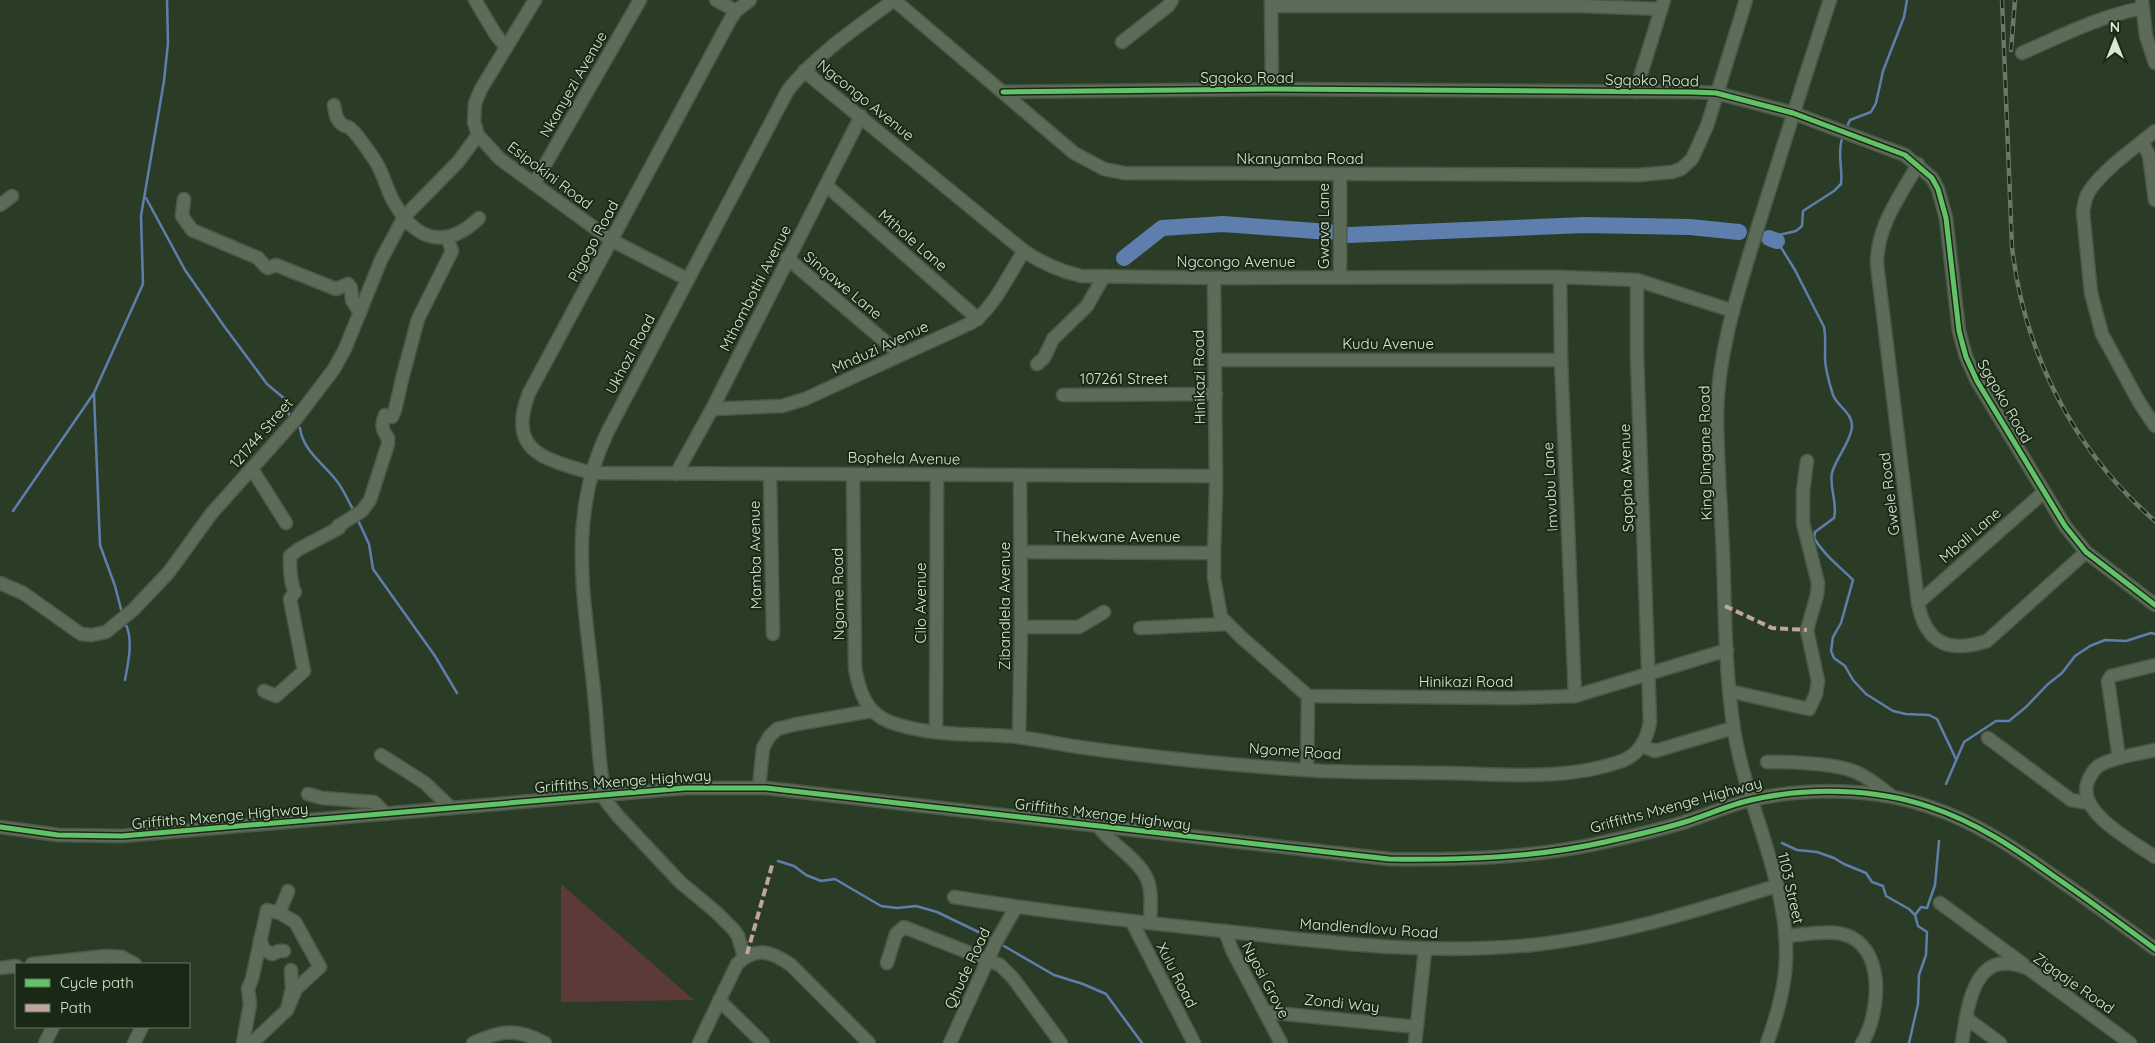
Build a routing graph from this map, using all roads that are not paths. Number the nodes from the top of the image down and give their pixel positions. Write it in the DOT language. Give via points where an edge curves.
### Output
graph roads {
  1 [pos="475,0"];
  2 [pos="535,0"];
  3 [pos="640,0"];
  4 [pos="716,0"];
  5 [pos="750,0"];
  6 [pos="894,0"];
  7 [pos="1172,0"];
  8 [pos="1746,0"];
  9 [pos="1830,0"];
  10 [pos="1271,3"];
  11 [pos="1382,3"];
  12 [pos="1583,3"];
  13 [pos="1663,4"];
  14 [pos="2142,4"];
  15 [pos="736,11"];
  16 [pos="1122,42"];
  17 [pos="506,47"];
  18 [pos="2022,53"];
  19 [pos="2155,63"];
  20 [pos="804,70"];
  21 [pos="1272,89"];
  22 [pos="1003,92"];
  23 [pos="1637,92"];
  24 [pos="1716,93"];
  25 [pos="334,105"];
  26 [pos="1793,113"];
  27 [pos="861,116"];
  28 [pos="2155,131"];
  29 [pos="478,135"];
  30 [pos="2142,142"];
  31 [pos="1918,164"];
  32 [pos="1340,175"];
  33 [pos="534,184"];
  34 [pos="827,186"];
  35 [pos="12,196"];
  36 [pos="184,199"];
  37 [pos="2155,200"];
  38 [pos="0,205"];
  39 [pos="404,217"];
  40 [pos="479,218"];
  41 [pos="447,237"];
  42 [pos="611,240"];
  43 [pos="1024,250"];
  44 [pos="787,258"];
  45 [pos="1104,276"];
  46 [pos="1340,277"];
  47 [pos="1560,277"];
  48 [pos="1214,278"];
  49 [pos="687,279"];
  50 [pos="1637,280"];
  51 [pos="1733,311"];
  52 [pos="360,313"];
  53 [pos="978,319"];
  54 [pos="901,355"];
  55 [pos="1216,360"];
  56 [pos="1561,360"];
  57 [pos="1038,364"];
  58 [pos="1216,394"];
  59 [pos="1063,395"];
  60 [pos="712,409"];
  61 [pos="2155,426"];
  62 [pos="1807,461"];
  63 [pos="252,469"];
  64 [pos="591,473"];
  65 [pos="676,474"];
  66 [pos="853,474"];
  67 [pos="770,475"];
  68 [pos="937,475"];
  69 [pos="1020,475"];
  70 [pos="1216,476"];
  71 [pos="2044,492"];
  72 [pos="286,523"];
  73 [pos="1021,552"];
  74 [pos="2086,552"];
  75 [pos="1214,553"];
  76 [pos="0,583"];
  77 [pos="1918,603"];
  78 [pos="2155,605"];
  79 [pos="1104,612"];
  80 [pos="1226,624"];
  81 [pos="1021,627"];
  82 [pos="1140,628"];
  83 [pos="773,634"];
  84 [pos="1726,650"];
  85 [pos="2155,665"];
  86 [pos="1649,675"];
  87 [pos="264,691"];
  88 [pos="1729,691"];
  89 [pos="1308,696"];
  90 [pos="1575,696"];
  91 [pos="871,711"];
  92 [pos="1733,728"];
  93 [pos="936,731"];
  94 [pos="1019,738"];
  95 [pos="1988,738"];
  96 [pos="1642,746"];
  97 [pos="2155,750"];
  98 [pos="381,755"];
  99 [pos="2119,758"];
  100 [pos="1767,762"];
  101 [pos="1307,770"];
  102 [pos="759,787"];
  103 [pos="308,794"];
  104 [pos="605,794"];
  105 [pos="1895,799"];
  106 [pos="1751,800"];
  107 [pos="2089,803"];
  108 [pos="451,808"];
  109 [pos="386,814"];
  110 [pos="1098,826"];
  111 [pos="0,827"];
  112 [pos="2155,857"];
  113 [pos="1776,886"];
  114 [pos="288,891"];
  115 [pos="954,897"];
  116 [pos="1940,903"];
  117 [pos="1016,907"];
  118 [pos="280,913"];
  119 [pos="1132,922"];
  120 [pos="1150,924"];
  121 [pos="1225,931"];
  122 [pos="1786,936"];
  123 [pos="260,940"];
  124 [pos="2155,949"];
  125 [pos="1425,950"];
  126 [pos="284,951"];
  127 [pos="744,957"];
  128 [pos="83,961"];
  129 [pos="988,961"];
  130 [pos="49,963"];
  131 [pos="133,963"];
  132 [pos="887,963"];
  133 [pos="15,966"];
  134 [pos="0,968"];
  135 [pos="2029,969"];
  136 [pos="291,970"];
  137 [pos="719,1000"];
  138 [pos="287,1010"];
  139 [pos="1265,1012"];
  140 [pos="1966,1018"];
  141 [pos="1417,1027"];
  142 [pos="53,1028"];
  143 [pos="142,1028"];
  144 [pos="45,1043"];
  145 [pos="134,1043"];
  146 [pos="243,1043"];
  147 [pos="252,1043"];
  148 [pos="473,1043"];
  149 [pos="545,1043"];
  150 [pos="699,1043"];
  151 [pos="763,1043"];
  152 [pos="869,1043"];
  153 [pos="951,1043"];
  154 [pos="1061,1043"];
  155 [pos="1194,1043"];
  156 [pos="1281,1043"];
  157 [pos="1415,1043"];
  158 [pos="1767,1043"];
  159 [pos="1862,1043"];
  160 [pos="1962,1043"];
  161 [pos="2000,1043"];
  162 [pos="2130,1043"];
  1 -- 17 [label="street"];
  2 -- 17 [label="street"];
  3 -- 33 [label="street, Nkanyezi Avenue"];
  4 -- 15 [label="street"];
  5 -- 15 [label="street, Pigogo Road"];
  6 -- 20 [label="street, Ukhozi Road"];
  6 -- 22 [label="street, Nkanyamba Road"];
  7 -- 16 [label="street"];
  8 -- 24 [label="street, Nkanyamba Road"];
  9 -- 26 [label="street, King Dingane Road"];
  10 -- 11 [label="street"];
  10 -- 21 [label="street"];
  11 -- 12 [label="street"];
  12 -- 13 [label="street"];
  13 -- 23 [label="street"];
  14 -- 18 [label="street"];
  14 -- 19 [label="street" via="2146,36"];
  15 -- 42 [label="street, Pigogo Road"];
  17 -- 29 [label="street" via="475,103 474,122"];
  20 -- 27 [label="street, Ngcongo Avenue"];
  20 -- 49 [label="street, Ukhozi Road" via="788,90"];
  21 -- 22 [label="street, Sgqoko Road"];
  21 -- 23 [label="street, Sgqoko Road"];
  22 -- 32 [label="street, Nkanyamba Road" via="1074,153 1104,169 1124,173"];
  23 -- 24 [label="street, Sgqoko Road"];
  24 -- 26 [label="street, Sgqoko Road"];
  24 -- 32 [label="street, Nkanyamba Road" via="1707,126 1692,159 1672,172 1638,175"];
  25 -- 39 [label="street" via="342,125 349,127 375,160 394,203"];
  26 -- 31 [label="street, Sgqoko Road" via="1905,154"];
  26 -- 51 [label="street, King Dingane Road"];
  27 -- 34 [label="street, Mthombothi Avenue"];
  27 -- 43 [label="street, Ngcongo Avenue"];
  28 -- 30 [label="street"];
  29 -- 33 [label="street, Esipokini Road" via="500,159"];
  29 -- 39 [label="street, 121744 Street" via="458,162"];
  30 -- 37 [label="street" via="2150,155"];
  30 -- 61 [label="street" via="2090,190 2084,200 2083,212 2090,293 2102,334 2138,402"];
  31 -- 71 [label="street, Sgqoko Road" via="1932,178 1943,209 1950,242 1959,331 1966,357"];
  31 -- 77 [label="street, Gwele Road" via="1882,228 1877,246"];
  32 -- 46 [label="street, Gwava Lane"];
  33 -- 42 [label="street, Esipokini Road"];
  34 -- 44 [label="street, Mthombothi Avenue"];
  34 -- 53 [label="street, Mthole Lane"];
  35 -- 38 [label="street"];
  36 -- 52 [label="street" via="182,216 192,230 258,258 268,268 276,265 336,289 348,284"];
  39 -- 41 [label="street" via="417,230 436,238"];
  39 -- 52 [label="street, 121744 Street" via="381,260"];
  40 -- 41 [label="street" via="466,231"];
  41 -- 87 [label="street" via="452,251 418,319 395,410 392,417 385,415 382,422 388,444 370,500 362,511 339,528 290,556 295,592 290,599 304,671 276,696"];
  42 -- 49 [label="street, Esipokini Road"];
  42 -- 64 [label="street, Pigogo Road" via="523,409 525,438 538,454"];
  43 -- 45 [label="street, Ngcongo Avenue" via="1061,272"];
  43 -- 53 [label="street, Mnduzi Avenue"];
  44 -- 54 [label="street, Sinqawe Lane"];
  44 -- 60 [label="street, Mthombothi Avenue"];
  45 -- 48 [label="street, Ngcongo Avenue"];
  45 -- 57 [label="street" via="1087,306 1053,339"];
  46 -- 47 [label="street, Ngcongo Avenue"];
  46 -- 48 [label="street, Ngcongo Avenue"];
  47 -- 50 [label="street, Ngcongo Avenue"];
  47 -- 56 [label="street, Imvubu Lane"];
  48 -- 55 [label="street, Hinikazi Road"];
  49 -- 64 [label="street, Ukhozi Road" via="608,431"];
  50 -- 51 [label="street, Ngcongo Avenue"];
  50 -- 86 [label="street, Sqopha Avenue"];
  51 -- 84 [label="street, King Dingane Road" via="1720,372 1717,414"];
  52 -- 63 [label="street, 121744 Street" via="334,369"];
  53 -- 54 [label="street, Mnduzi Avenue"];
  54 -- 60 [label="street, Mnduzi Avenue" via="790,404"];
  55 -- 56 [label="street, Kudu Avenue"];
  55 -- 58 [label="street, Hinikazi Road"];
  56 -- 90 [label="street, Imvubu Lane"];
  58 -- 59 [label="street, 107261 Street"];
  58 -- 70 [label="street, Hinikazi Road"];
  60 -- 65 [label="street, Mthombothi Avenue"];
  62 -- 88 [label="street" via="1803,522 1818,583 1807,630 1818,681 1816,694 1809,709"];
  63 -- 72 [label="street"];
  63 -- 76 [label="street, 121744 Street" via="211,514 169,572 133,610 106,632 81,634 23,593"];
  64 -- 65 [label="street, Bophela Avenue"];
  64 -- 104 [label="street, Ukhozi Road" via="580,552"];
  65 -- 67 [label="street, Bophela Avenue"];
  66 -- 67 [label="street, Bophela Avenue"];
  66 -- 68 [label="street, Bophela Avenue"];
  66 -- 91 [label="street, Ngome Road" via="855,668 858,688"];
  67 -- 83 [label="street, Mamba Avenue"];
  68 -- 69 [label="street, Bophela Avenue"];
  68 -- 93 [label="street, Cilo Avenue"];
  69 -- 70 [label="street, Bophela Avenue"];
  69 -- 73 [label="street, Zibandlela Avenue"];
  70 -- 75 [label="street, Hinikazi Road"];
  71 -- 74 [label="street, Sgqoko Road"];
  71 -- 77 [label="street, Mbali Lane"];
  73 -- 75 [label="street, Thekwane Avenue"];
  73 -- 81 [label="street, Zibandlela Avenue"];
  74 -- 77 [label="street, Gwele Road" via="1988,641 1956,647 1946,645 1925,627"];
  74 -- 78 [label="street, Sgqoko Road"];
  75 -- 80 [label="street, Hinikazi Road" via="1220,617"];
  79 -- 81 [label="street" via="1079,627"];
  80 -- 82 [label="street"];
  80 -- 89 [label="street, Hinikazi Road"];
  81 -- 94 [label="street, Zibandlela Avenue"];
  84 -- 86 [label="street, Hinikazi Road"];
  84 -- 88 [label="street, King Dingane Road"];
  85 -- 99 [label="street" via="2111,676 2108,681"];
  86 -- 90 [label="street, Hinikazi Road"];
  86 -- 96 [label="street" via="1650,722"];
  88 -- 92 [label="street, King Dingane Road"];
  89 -- 90 [label="street, Hinikazi Road"];
  89 -- 101 [label="street"];
  91 -- 93 [label="street, Ngome Road" via="888,721"];
  91 -- 102 [label="street" via="777,729 763,748"];
  92 -- 96 [label="street" via="1655,751"];
  92 -- 106 [label="street, King Dingane Road"];
  93 -- 94 [label="street, Ngome Road"];
  94 -- 101 [label="street, Ngome Road"];
  95 -- 107 [label="street" via="2071,800"];
  96 -- 101 [label="street, Ngome Road" via="1624,760 1605,766 1546,775"];
  97 -- 99 [label="street"];
  98 -- 108 [label="street" via="425,783"];
  99 -- 107 [label="street" via="2101,764 2092,772 2087,784"];
  100 -- 105 [label="street" via="1805,763 1855,772"];
  102 -- 104 [label="street, Griffiths Mxenge Highway"];
  102 -- 110 [label="street, Griffiths Mxenge Highway"];
  103 -- 109 [label="street" via="374,802"];
  104 -- 108 [label="street, Griffiths Mxenge Highway"];
  104 -- 127 [label="street" via="608,805 680,882 734,930"];
  105 -- 106 [label="street, Griffiths Mxenge Highway" via="1838,792 1787,794"];
  105 -- 124 [label="street, Griffiths Mxenge Highway" via="1929,806 1988,832"];
  106 -- 110 [label="street, Griffiths Mxenge Highway" via="1686,822 1604,843 1504,857 1452,860 1389,859"];
  106 -- 113 [label="street, 1103 Street"];
  107 -- 112 [label="street" via="2101,818"];
  108 -- 109 [label="street, Griffiths Mxenge Highway"];
  109 -- 111 [label="street, Griffiths Mxenge Highway" via="122,836 58,835"];
  110 -- 120 [label="street" via="1149,879 1152,895"];
  113 -- 122 [label="street, 1103 Street"];
  113 -- 125 [label="street, Mandlendlovu Road" via="1663,921 1595,935 1531,945"];
  114 -- 118 [label="street"];
  115 -- 117 [label="street, Mandlendlovu Road"];
  116 -- 135 [label="street"];
  117 -- 119 [label="street, Mandlendlovu Road"];
  117 -- 129 [label="street, Qhude Road"];
  118 -- 123 [label="street" via="267,910"];
  118 -- 138 [label="street" via="295,922 320,967 296,989"];
  119 -- 120 [label="street, Mandlendlovu Road"];
  119 -- 155 [label="street, Xulu Road"];
  120 -- 121 [label="street, Mandlendlovu Road"];
  121 -- 125 [label="street, Mandlendlovu Road"];
  121 -- 139 [label="street, Nyosi Grove"];
  122 -- 158 [label="street, 1103 Street" via="1783,992"];
  122 -- 159 [label="street" via="1835,934 1852,937 1864,949 1873,969 1877,997 1868,1034"];
  123 -- 126 [label="street" via="264,950 272,954"];
  123 -- 146 [label="street" via="248,989 250,1004"];
  125 -- 141 [label="street"];
  127 -- 137 [label="street" via="737,964"];
  127 -- 152 [label="street" via="757,952 768,953 791,965"];
  128 -- 130 [label="street"];
  128 -- 131 [label="street" via="122,957"];
  129 -- 132 [label="street" via="904,927 896,934"];
  129 -- 153 [label="street, Qhude Road"];
  129 -- 154 [label="street" via="1007,971"];
  133 -- 134 [label="street"];
  135 -- 140 [label="street, Zigqaje Road" via="2006,962 1983,972 1975,984"];
  135 -- 162 [label="street, Zigqaje Road"];
  136 -- 138 [label="street" via="292,989"];
  137 -- 150 [label="street"];
  137 -- 151 [label="street"];
  138 -- 147 [label="street"];
  139 -- 141 [label="street, Zondi Way"];
  139 -- 156 [label="street, Nyosi Grove"];
  140 -- 160 [label="street, Zigqaje Road"];
  140 -- 161 [label="street"];
  141 -- 157 [label="street"];
  142 -- 144 [label="street"];
  143 -- 145 [label="street"];
  148 -- 149 [label="street" via="517,1031"];
}
